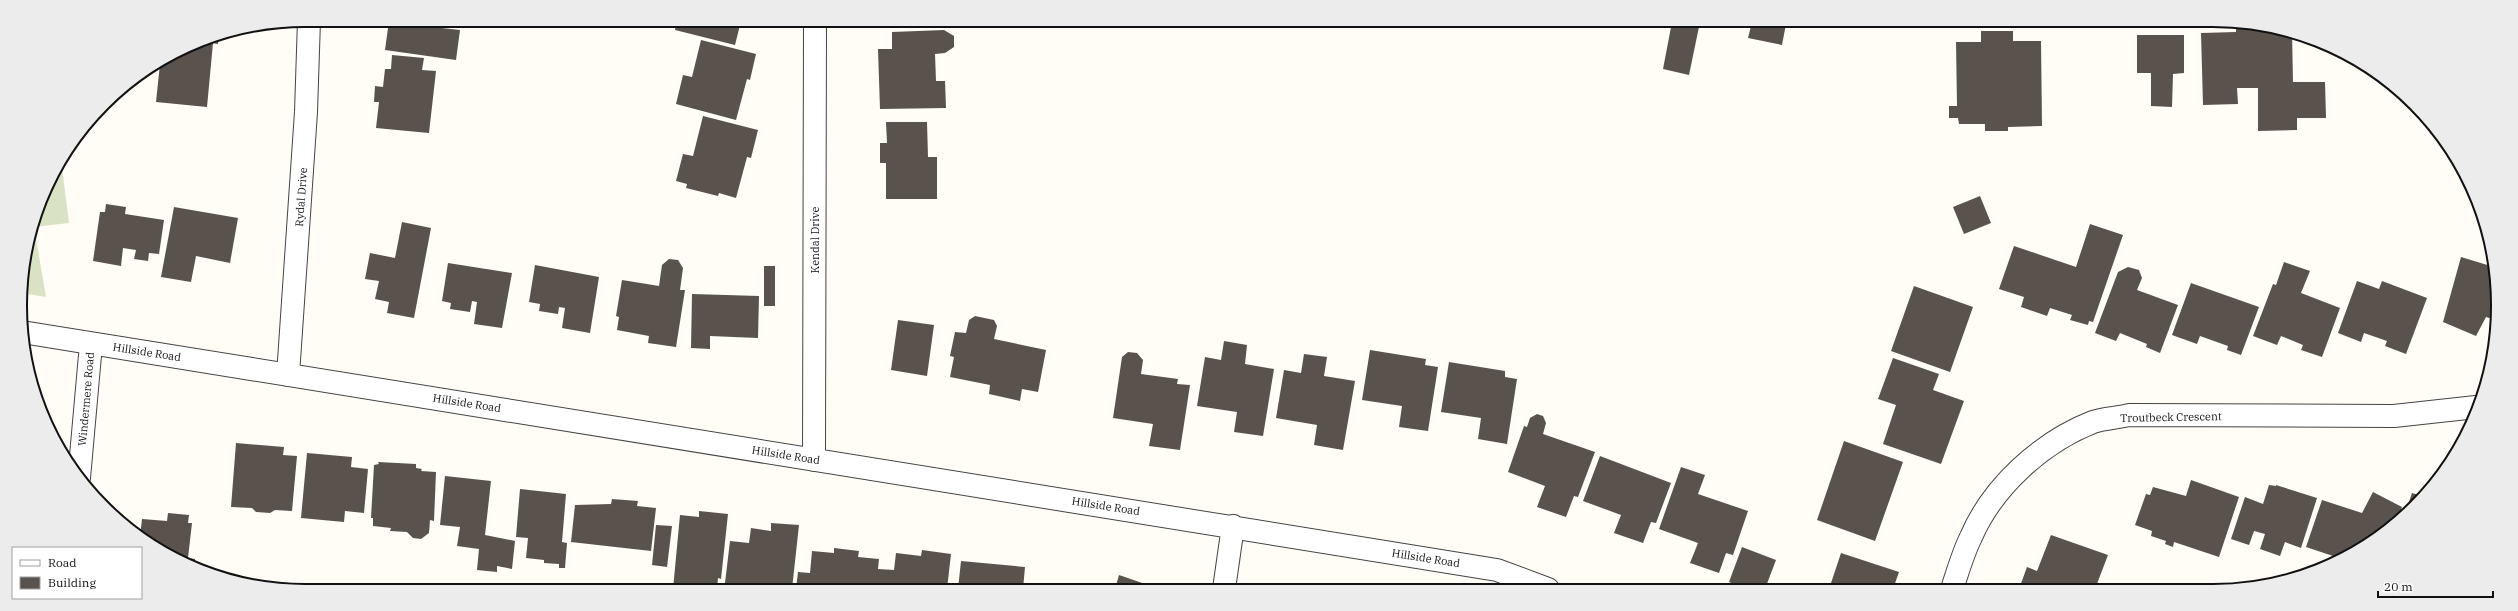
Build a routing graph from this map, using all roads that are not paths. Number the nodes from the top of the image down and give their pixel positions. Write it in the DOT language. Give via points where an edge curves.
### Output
graph roads {
  1 [pos="309,27"];
  2 [pos="815,27"];
  3 [pos="29,333"];
  4 [pos="91,344"];
  5 [pos="288,375"];
  6 [pos="2472,407"];
  7 [pos="814,460"];
  8 [pos="80,468"];
  9 [pos="1233,526"];
  10 [pos="1225,584"];
  11 [pos="1535,584"];
  12 [pos="1954,584"];
  1 -- 5 [label="street, Rydal Drive" via="306,112"];
  2 -- 7 [label="street, Kendal Drive"];
  3 -- 4 [label="street, Hillside Road"];
  4 -- 5 [label="street, Hillside Road"];
  4 -- 8 [label="street, Windermere Road"];
  5 -- 7 [label="street, Hillside Road"];
  6 -- 12 [label="street, Troutbeck Crescent" via="2394,416 2129,416 2094,422 2034,455 2012,477 1990,504 1971,536"];
  7 -- 9 [label="street, Hillside Road"];
  9 -- 10 [label="street"];
  9 -- 11 [label="street, Hillside Road" via="1497,570"];
}
